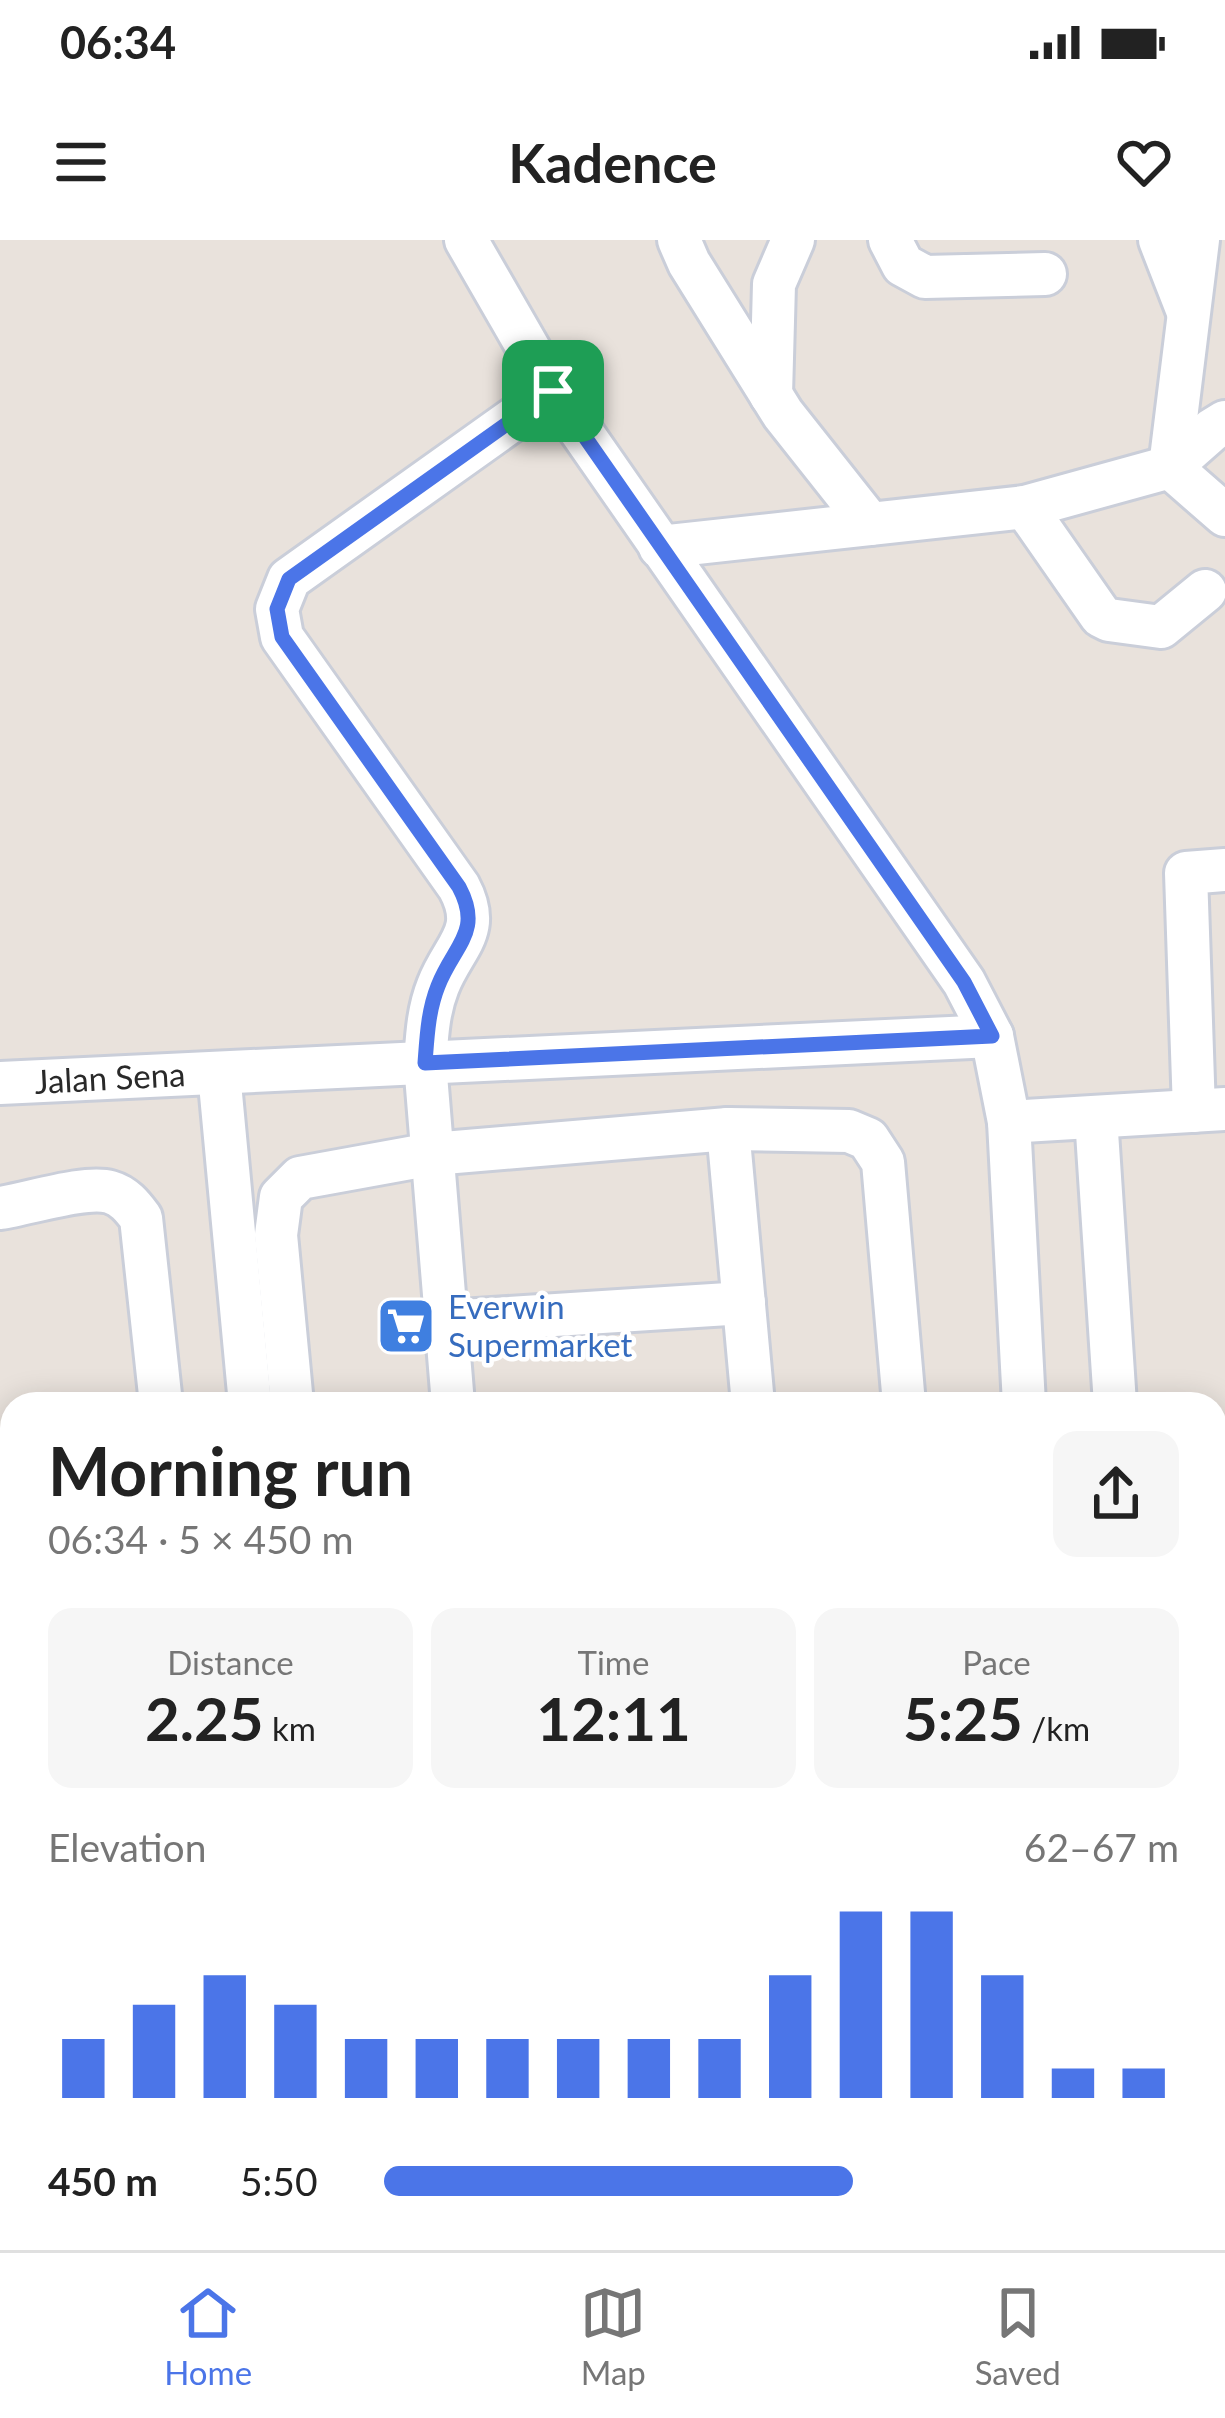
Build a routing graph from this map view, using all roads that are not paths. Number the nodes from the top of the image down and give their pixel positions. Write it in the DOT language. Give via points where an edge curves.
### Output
graph roads {
  1 [pos="466,240"];
  2 [pos="679,240"];
  3 [pos="793,240"];
  4 [pos="890,240"];
  5 [pos="1160,240"];
  6 [pos="1198,240"];
  7 [pos="1045,274"];
  8 [pos="1190,317"];
  9 [pos="553,391"];
  10 [pos="771,395"];
  11 [pos="1225,422"];
  12 [pos="1170,467"];
  13 [pos="1025,507"];
  14 [pos="1225,515"];
  15 [pos="870,524"];
  16 [pos="660,548"];
  17 [pos="1205,591"];
  18 [pos="1206,872"];
  19 [pos="1208,1018"];
  20 [pos="992,1036"];
  21 [pos="425,1063"];
  22 [pos="219,1072"];
  23 [pos="0,1083"];
  24 [pos="1210,1110"];
  25 [pos="1096,1117"];
  26 [pos="1009,1122"];
  27 [pos="728,1129"];
  28 [pos="432,1154"];
  29 [pos="0,1208"];
  30 [pos="744,1303"];
  31 [pos="446,1322"];
  32 [pos="160,1392"];
  33 [pos="249,1392"];
  34 [pos="291,1392"];
  35 [pos="452,1392"];
  36 [pos="752,1392"];
  37 [pos="903,1392"];
  38 [pos="1023,1392"];
  39 [pos="1114,1392"];
  1 -- 9 [label="street"];
  2 -- 10 [label="street"];
  3 -- 10 [label="street" via="774,284"];
  4 -- 7 [label="street" via="903,266 925,277"];
  5 -- 8 [label="street"];
  6 -- 8 [label="street"];
  8 -- 12 [label="street"];
  9 -- 16 [label="street"];
  9 -- 21 [label="street" via="289,579 277,609 282,637 469,906 469,928 432,1005"];
  10 -- 15 [label="street"];
  11 -- 12 [label="street"];
  12 -- 13 [label="street"];
  12 -- 14 [label="street"];
  13 -- 15 [label="street"];
  13 -- 17 [label="street" via="1109,620 1161,627"];
  15 -- 16 [label="street"];
  16 -- 20 [label="street" via="964,982"];
  18 -- 19 [label="street"];
  19 -- 24 [label="street"];
  20 -- 21 [label="street, Jalan Sena"];
  20 -- 26 [label="street"];
  21 -- 22 [label="street, Jalan Sena"];
  21 -- 28 [label="street"];
  22 -- 23 [label="street, Jalan Sena"];
  22 -- 33 [label="street"];
  24 -- 25 [label="street"];
  25 -- 26 [label="street"];
  25 -- 39 [label="street"];
  26 -- 38 [label="street"];
  27 -- 28 [label="street"];
  27 -- 30 [label="street"];
  27 -- 37 [label="street" via="849,1131 868,1139 884,1162"];
  28 -- 31 [label="street"];
  28 -- 34 [label="street" via="300,1178 281,1197 276,1235"];
  29 -- 32 [label="street" via="93,1190 129,1202 140,1218"];
  30 -- 31 [label="street"];
  30 -- 36 [label="street"];
  31 -- 35 [label="street"];
}
